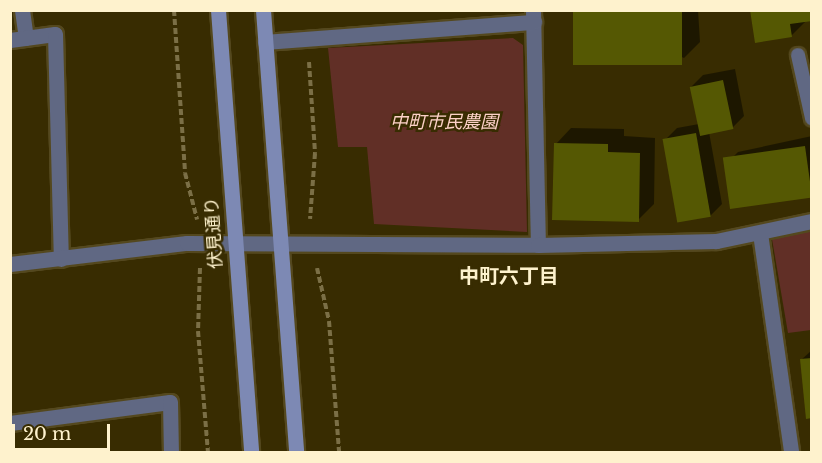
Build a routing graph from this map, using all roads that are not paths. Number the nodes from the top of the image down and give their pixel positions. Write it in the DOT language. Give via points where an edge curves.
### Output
graph roads {
  1 [pos="22,10"];
  2 [pos="218,10"];
  3 [pos="263,10"];
  4 [pos="534,16"];
  5 [pos="26,38"];
  6 [pos="10,40"];
  7 [pos="265,42"];
  8 [pos="798,55"];
  9 [pos="812,118"];
  10 [pos="812,221"];
  11 [pos="760,233"];
  12 [pos="235,243"];
  13 [pos="278,243"];
  14 [pos="538,245"];
  15 [pos="61,259"];
  16 [pos="10,264"];
  17 [pos="10,423"];
  18 [pos="171,453"];
  19 [pos="251,453"];
  20 [pos="296,453"];
  21 [pos="791,453"];
  1 -- 5 [label="street"];
  2 -- 12 [label="main road, 伏見通り"];
  3 -- 7 [label="main road"];
  4 -- 7 [label="street"];
  4 -- 14 [label="street"];
  5 -- 6 [label="street"];
  5 -- 15 [label="street" via="55,34"];
  7 -- 13 [label="main road"];
  8 -- 9 [label="lane"];
  10 -- 11 [label="street"];
  11 -- 14 [label="street" via="716,241"];
  11 -- 21 [label="street"];
  12 -- 13 [label="street"];
  12 -- 15 [label="street" via="187,243"];
  12 -- 19 [label="main road, 伏見通り"];
  13 -- 14 [label="street"];
  13 -- 20 [label="main road"];
  15 -- 16 [label="street"];
  17 -- 18 [label="street" via="170,402"];
}
